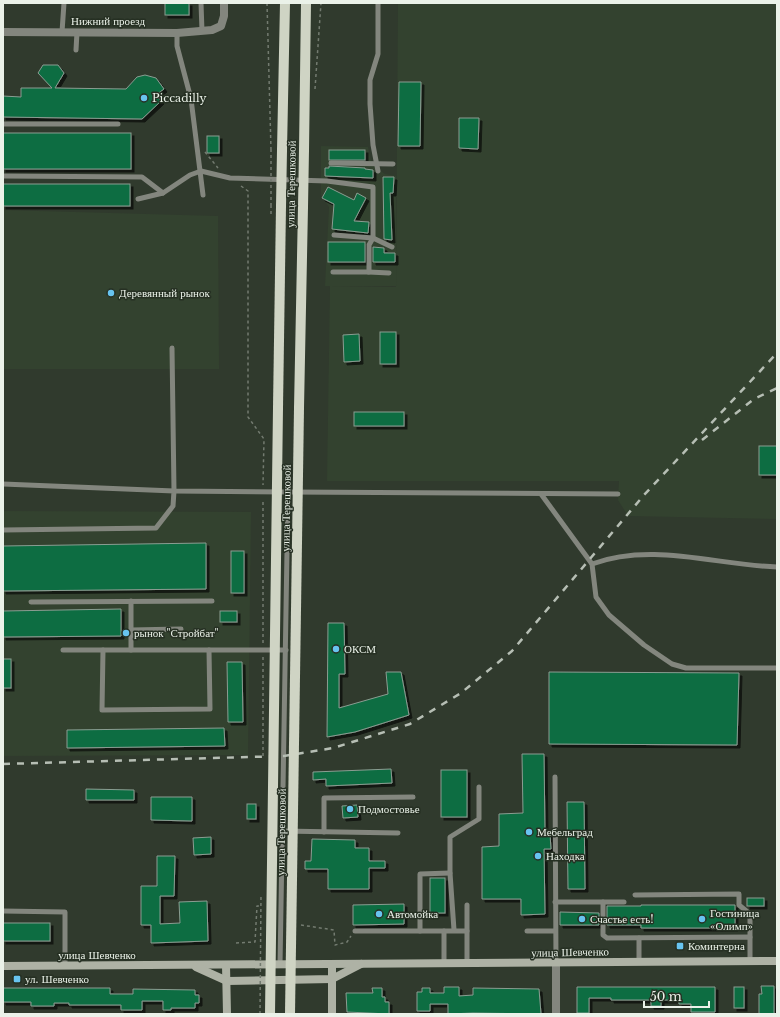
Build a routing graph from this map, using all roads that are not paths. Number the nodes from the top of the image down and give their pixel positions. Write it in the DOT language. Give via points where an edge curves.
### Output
graph roads {
  1 [pos="64,3"];
  2 [pos="201,3"];
  3 [pos="224,3"];
  4 [pos="286,3"];
  5 [pos="306,3"];
  6 [pos="378,3"];
  7 [pos="202,31"];
  8 [pos="3,32"];
  9 [pos="62,32"];
  10 [pos="78,32"];
  11 [pos="177,32"];
  12 [pos="76,50"];
  13 [pos="3,124"];
  14 [pos="118,124"];
  15 [pos="331,163"];
  16 [pos="376,163"];
  17 [pos="393,164"];
  18 [pos="378,171"];
  19 [pos="201,172"];
  20 [pos="3,176"];
  21 [pos="163,193"];
  22 [pos="203,195"];
  23 [pos="138,199"];
  24 [pos="334,235"];
  25 [pos="373,238"];
  26 [pos="392,247"];
  27 [pos="332,272"];
  28 [pos="369,272"];
  29 [pos="389,273"];
  30 [pos="172,348"];
  31 [pos="3,484"];
  32 [pos="174,491"];
  33 [pos="288,492"];
  34 [pos="541,494"];
  35 [pos="618,494"];
  36 [pos="3,530"];
  37 [pos="592,564"];
  38 [pos="777,567"];
  39 [pos="131,601"];
  40 [pos="212,601"];
  41 [pos="31,602"];
  42 [pos="181,629"];
  43 [pos="131,630"];
  44 [pos="63,650"];
  45 [pos="103,650"];
  46 [pos="131,650"];
  47 [pos="209,650"];
  48 [pos="286,650"];
  49 [pos="777,668"];
  50 [pos="555,776"];
  51 [pos="479,787"];
  52 [pos="413,797"];
  53 [pos="282,831"];
  54 [pos="324,832"];
  55 [pos="398,833"];
  56 [pos="450,873"];
  57 [pos="635,895"];
  58 [pos="555,902"];
  59 [pos="603,902"];
  60 [pos="624,902"];
  61 [pos="467,905"];
  62 [pos="3,911"];
  63 [pos="454,930"];
  64 [pos="355,931"];
  65 [pos="420,931"];
  66 [pos="444,931"];
  67 [pos="467,931"];
  68 [pos="526,931"];
  69 [pos="555,931"];
  70 [pos="750,937"];
  71 [pos="639,938"];
  72 [pos="750,961"];
  73 [pos="777,961"];
  74 [pos="639,962"];
  75 [pos="363,963"];
  76 [pos="444,963"];
  77 [pos="556,963"];
  78 [pos="332,964"];
  79 [pos="467,964"];
  80 [pos="191,965"];
  81 [pos="226,965"];
  82 [pos="280,965"];
  83 [pos="3,966"];
  84 [pos="65,966"];
  85 [pos="332,979"];
  86 [pos="226,981"];
  87 [pos="227,1014"];
  88 [pos="270,1014"];
  89 [pos="290,1014"];
  90 [pos="332,1014"];
  91 [pos="556,1014"];
  1 -- 9 [label="lane"];
  2 -- 7 [label="lane"];
  3 -- 7 [label="street, Нижний проезд" via="221,26"];
  4 -- 88 [label="main road, улица Терешковой, bridge" via="282,150 276,206 278,408"];
  5 -- 89 [label="main road, улица Терешковой, bridge"];
  6 -- 16 [label="lane" via="378,54 370,80 372,145"];
  7 -- 11 [label="street, Нижний проезд"];
  8 -- 9 [label="street, Нижний проезд"];
  9 -- 10 [label="street, Нижний проезд"];
  10 -- 11 [label="street, Нижний проезд"];
  10 -- 12 [label="lane"];
  11 -- 19 [label="lane" via="191,99"];
  13 -- 14 [label="lane"];
  15 -- 16 [label="lane"];
  16 -- 17 [label="lane"];
  16 -- 18 [label="lane"];
  19 -- 21 [label="lane" via="190,175"];
  19 -- 22 [label="lane"];
  19 -- 25 [label="lane" via="230,178 327,181 373,187"];
  20 -- 21 [label="lane" via="142,177"];
  21 -- 23 [label="lane"];
  24 -- 25 [label="lane"];
  25 -- 26 [label="lane"];
  25 -- 28 [label="lane" via="369,245"];
  27 -- 28 [label="lane"];
  28 -- 29 [label="lane"];
  30 -- 32 [label="lane"];
  31 -- 32 [label="lane"];
  32 -- 33 [label="lane"];
  32 -- 36 [label="lane" via="173,506 156,528"];
  33 -- 34 [label="lane"];
  33 -- 48 [label="lane"];
  34 -- 35 [label="lane"];
  34 -- 37 [label="lane"];
  37 -- 38 [label="lane" via="602,560 637,556 679,555 749,566"];
  37 -- 49 [label="lane" via="596,597 608,615 672,664 686,668"];
  39 -- 40 [label="lane"];
  39 -- 41 [label="lane"];
  39 -- 43 [label="lane"];
  42 -- 43 [label="lane"];
  43 -- 46 [label="lane"];
  44 -- 45 [label="lane"];
  45 -- 46 [label="lane"];
  45 -- 47 [label="lane" via="102,710 210,709"];
  46 -- 47 [label="lane"];
  47 -- 48 [label="lane"];
  48 -- 53 [label="lane"];
  50 -- 58 [label="lane"];
  51 -- 56 [label="lane" via="479,819 450,837"];
  52 -- 54 [label="lane" via="324,798"];
  53 -- 54 [label="lane"];
  53 -- 82 [label="lane"];
  54 -- 55 [label="lane"];
  56 -- 63 [label="lane"];
  56 -- 65 [label="lane" via="420,874"];
  57 -- 70 [label="lane" via="739,894 739,905 750,914"];
  58 -- 59 [label="lane"];
  58 -- 69 [label="lane"];
  59 -- 60 [label="lane"];
  59 -- 71 [label="lane" via="603,935 607,938"];
  61 -- 67 [label="lane"];
  62 -- 84 [label="lane" via="65,912"];
  63 -- 66 [label="lane"];
  63 -- 67 [label="lane"];
  64 -- 65 [label="lane"];
  65 -- 66 [label="lane"];
  66 -- 76 [label="lane"];
  67 -- 79 [label="lane"];
  68 -- 69 [label="lane"];
  69 -- 77 [label="lane"];
  70 -- 71 [label="lane"];
  70 -- 72 [label="lane"];
  71 -- 74 [label="lane"];
  72 -- 73 [label="main road, улица Шевченко"];
  72 -- 74 [label="main road, улица Шевченко"];
  74 -- 77 [label="main road, улица Шевченко"];
  75 -- 76 [label="main road, улица Шевченко"];
  75 -- 78 [label="main road, улица Шевченко"];
  75 -- 85 [label="main road, улица Шевченко"];
  76 -- 79 [label="main road, улица Шевченко"];
  77 -- 79 [label="main road, улица Шевченко"];
  77 -- 91 [label="street"];
  78 -- 82 [label="main road, улица Шевченко"];
  78 -- 85 [label="main road"];
  80 -- 81 [label="main road, улица Шевченко"];
  80 -- 84 [label="main road, улица Шевченко"];
  80 -- 86 [label="main road, улица Шевченко"];
  81 -- 82 [label="main road, улица Шевченко"];
  81 -- 86 [label="main road"];
  83 -- 84 [label="main road, улица Шевченко"];
  85 -- 86 [label="main road, улица Шевченко"];
  85 -- 90 [label="main road"];
  86 -- 87 [label="main road"];
}
